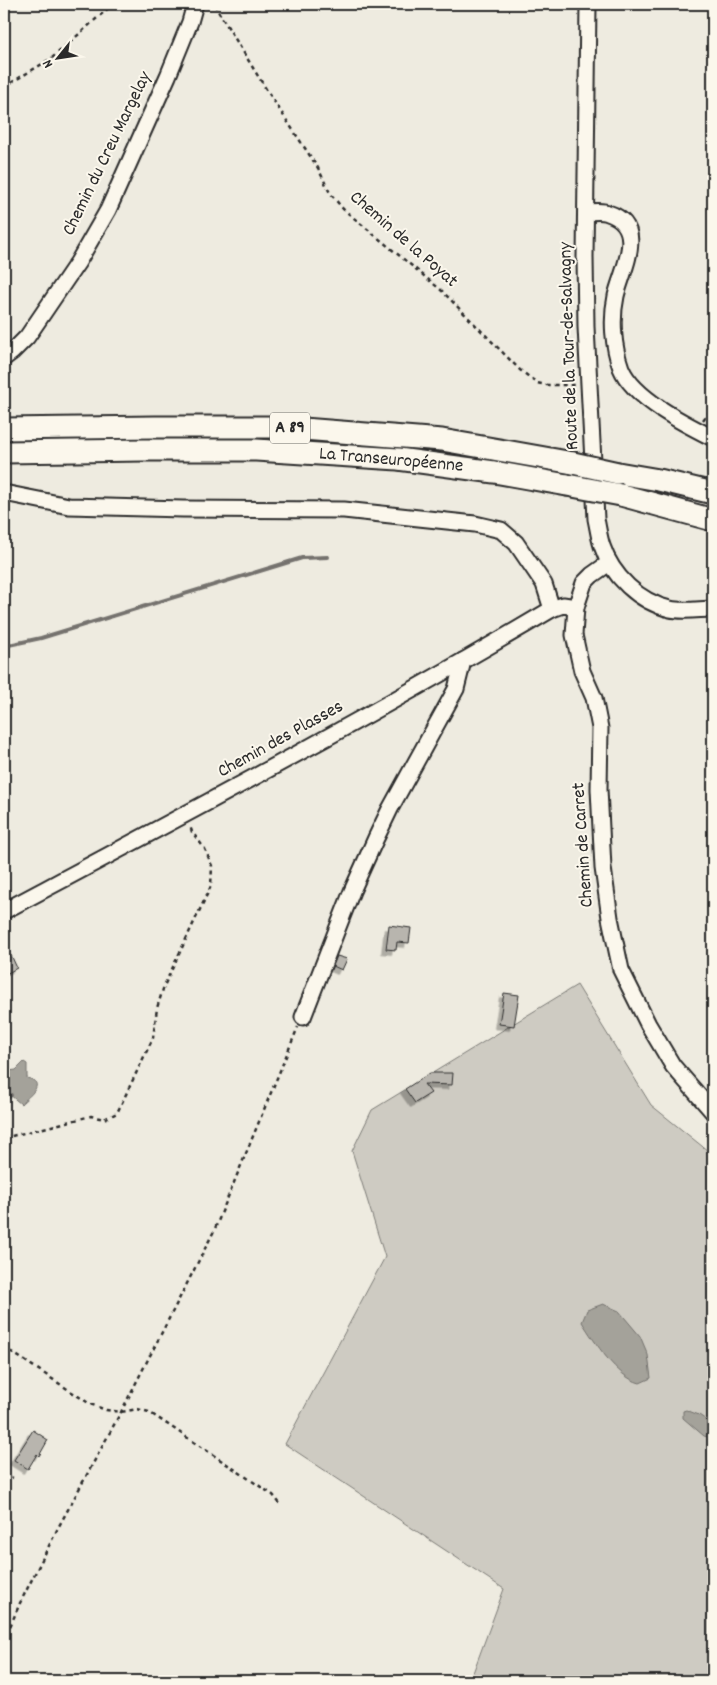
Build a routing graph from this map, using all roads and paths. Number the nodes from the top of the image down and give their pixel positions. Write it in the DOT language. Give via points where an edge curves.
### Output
graph roads {
  1 [pos="113,4"];
  2 [pos="195,4"];
  3 [pos="215,4"];
  4 [pos="588,4"];
  5 [pos="4,87"];
  6 [pos="586,212"];
  7 [pos="4,358"];
  8 [pos="590,384"];
  9 [pos="4,429"];
  10 [pos="713,438"];
  11 [pos="4,452"];
  12 [pos="4,493"];
  13 [pos="713,493"];
  14 [pos="713,520"];
  15 [pos="609,563"];
  16 [pos="576,607"];
  17 [pos="552,609"];
  18 [pos="713,609"];
  19 [pos="463,661"];
  20 [pos="188,813"];
  21 [pos="4,911"];
  22 [pos="303,1017"];
  23 [pos="713,1112"];
  24 [pos="4,1138"];
  25 [pos="4,1347"];
  26 [pos="121,1412"];
  27 [pos="4,1475"];
  28 [pos="13,1478"];
  29 [pos="282,1505"];
  30 [pos="4,1641"];
  1 -- 5 [label="path" via="52,58"];
  2 -- 7 [label="street, Chemin du Creu Margelay" via="172,68 108,210 78,262 27,337"];
  3 -- 8 [label="path, Chemin de la Poyat" via="330,193 343,209 441,290 537,383"];
  4 -- 6 [label="street, Route de la Tour-de-Salvagny"];
  6 -- 8 [label="street, Route de la Tour-de-Salvagny" via="586,327"];
  6 -- 10 [label="street" via="607,212 620,219 628,230 631,243 614,315 614,336 624,374 642,395 667,413"];
  8 -- 15 [label="street, Route de la Tour-de-Salvagny" via="596,519 601,545"];
  9 -- 13 [label="highway, La Transeuropéenne / A 89, bridge" via="278,427 442,440 573,463"];
  11 -- 14 [label="highway, La Transeuropéenne / A 89, bridge" via="256,450 398,459 621,495"];
  12 -- 17 [label="street" via="69,506 344,510 475,524 501,530 516,543 544,584"];
  15 -- 16 [label="street, Chemin de Carret" via="584,583"];
  15 -- 18 [label="street, Route de la Tour-de-Salvagny" via="625,583 651,602 671,610"];
  16 -- 17 [label="street, Chemin des Plasses" via="562,605"];
  16 -- 23 [label="street, Chemin de Carret" via="574,636 600,728 598,789 603,868 621,970 673,1066"];
  17 -- 19 [label="street, Chemin des Plasses"];
  19 -- 20 [label="street, Chemin des Plasses"];
  19 -- 22 [label="street" via="456,689 368,855"];
  20 -- 21 [label="street, Chemin des Plasses"];
  20 -- 24 [label="path" via="192,832 205,848 212,866 211,886 164,986 152,1038 117,1114 104,1119 91,1116"];
  22 -- 26 [label="path" via="214,1231"];
  25 -- 26 [label="path" via="90,1404"];
  26 -- 29 [label="path" via="137,1409 149,1412 273,1495"];
  26 -- 30 [label="path" via="59,1526"];
  27 -- 28 [label="path"];
}
